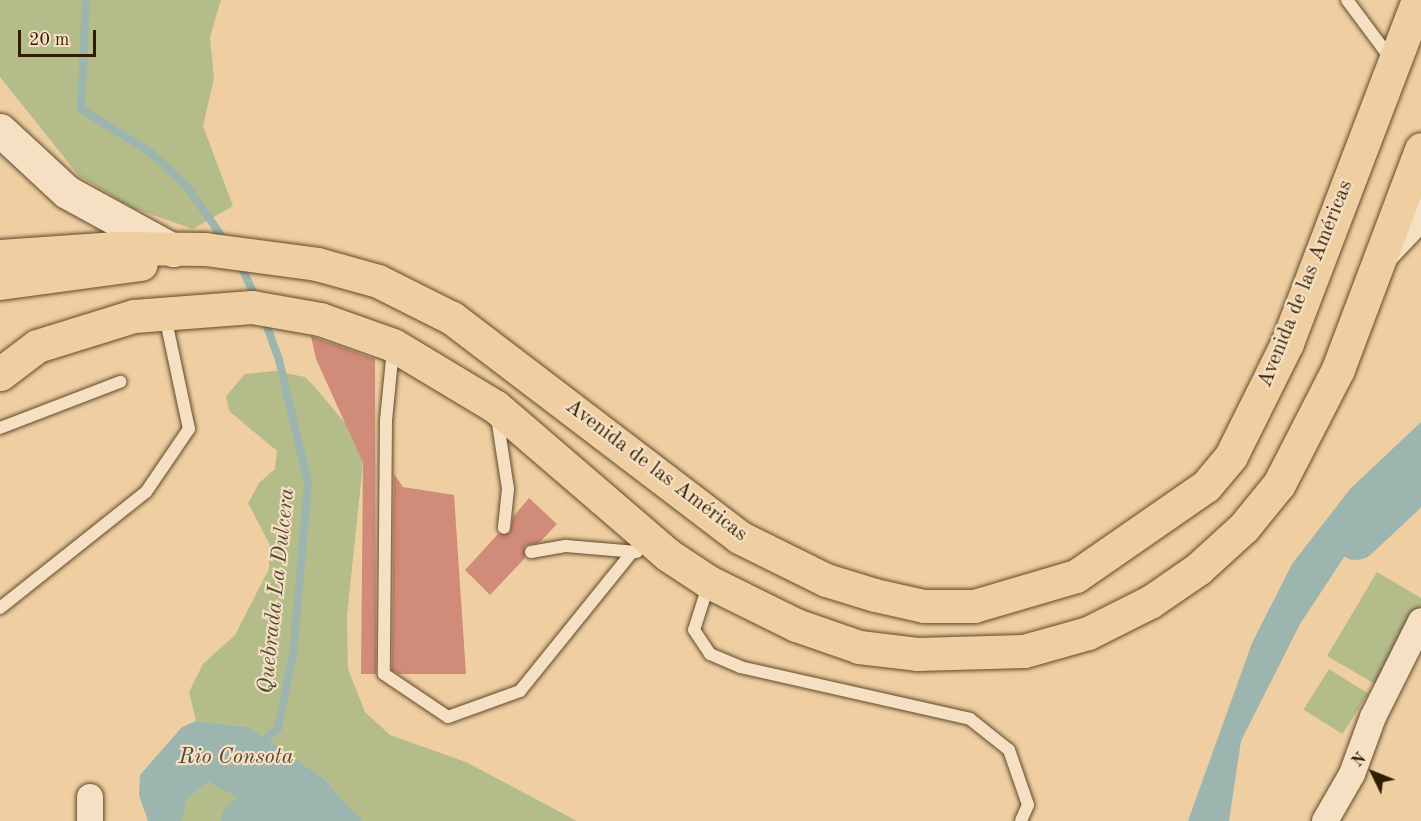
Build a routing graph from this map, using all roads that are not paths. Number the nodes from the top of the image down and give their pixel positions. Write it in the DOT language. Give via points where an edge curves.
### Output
graph roads {
  1 [pos="1347,0"];
  2 [pos="1418,0"];
  3 [pos="1394,63"];
  4 [pos="0,130"];
  5 [pos="1421,149"];
  6 [pos="1421,212"];
  7 [pos="189,250"];
  8 [pos="1382,254"];
  9 [pos="0,256"];
  10 [pos="0,283"];
  11 [pos="165,312"];
  12 [pos="393,345"];
  13 [pos="37,346"];
  14 [pos="0,359"];
  15 [pos="0,374"];
  16 [pos="120,382"];
  17 [pos="495,407"];
  18 [pos="0,428"];
  19 [pos="504,528"];
  20 [pos="531,552"];
  21 [pos="632,552"];
  22 [pos="669,555"];
  23 [pos="709,582"];
  24 [pos="0,608"];
  25 [pos="1421,621"];
  26 [pos="1021,821"];
  27 [pos="1325,821"];
  1 -- 3 [label="lane"];
  2 -- 3 [label="main road, Avenida de las Américas"];
  3 -- 7 [label="main road, Avenida de las Américas" via="1287,343 1231,456 1206,486 1122,549 1076,576 974,606 924,606 826,580 739,537 452,318 378,280 317,264"];
  4 -- 7 [label="main road" via="67,192"];
  5 -- 8 [label="main road"];
  6 -- 8 [label="main road"];
  7 -- 9 [label="main road, Avenida de las Américas" via="113,248"];
  7 -- 10 [label="main road" via="137,265"];
  8 -- 23 [label="main road" via="1338,369 1279,484 1244,527 1198,569 1150,602 1088,633 1024,651 969,656 858,647 796,625"];
  11 -- 12 [label="main road" via="252,308 320,319"];
  11 -- 13 [label="main road"];
  11 -- 24 [label="lane" via="189,429 146,492"];
  12 -- 17 [label="main road"];
  12 -- 21 [label="lane" via="386,420 384,674 448,717 520,692"];
  13 -- 14 [label="main road"];
  13 -- 15 [label="main road"];
  16 -- 18 [label="lane"];
  17 -- 19 [label="lane" via="508,489"];
  17 -- 22 [label="main road"];
  20 -- 21 [label="lane" via="566,546"];
  21 -- 22 [label="lane"];
  22 -- 23 [label="main road"];
  23 -- 26 [label="lane" via="694,630 710,654 740,667 970,719 1009,750 1028,805"];
  25 -- 27 [label="street" via="1372,717 1352,774"];
}
